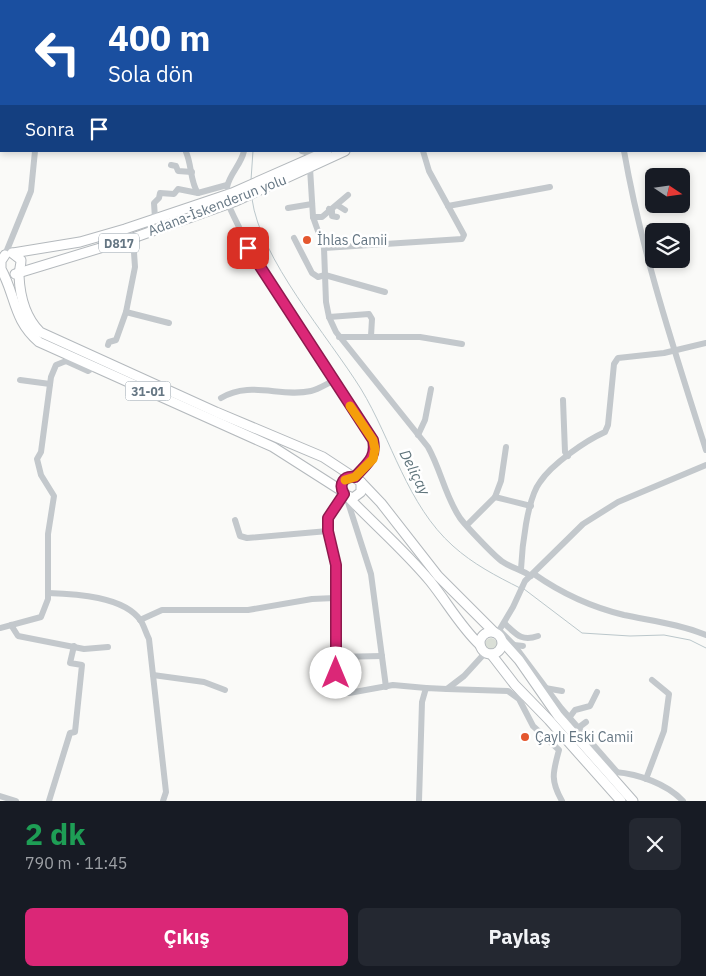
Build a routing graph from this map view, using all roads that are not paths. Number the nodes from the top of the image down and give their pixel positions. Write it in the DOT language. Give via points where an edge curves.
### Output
graph roads {
  1 [pos="35,152"];
  2 [pos="186,152"];
  3 [pos="244,152"];
  4 [pos="343,152"];
  5 [pos="423,152"];
  6 [pos="624,152"];
  7 [pos="322,153"];
  8 [pos="171,165"];
  9 [pos="310,168"];
  10 [pos="192,172"];
  11 [pos="271,182"];
  12 [pos="550,187"];
  13 [pos="198,193"];
  14 [pos="348,195"];
  15 [pos="230,196"];
  16 [pos="312,204"];
  17 [pos="338,205"];
  18 [pos="448,206"];
  19 [pos="288,208"];
  20 [pos="329,209"];
  21 [pos="345,210"];
  22 [pos="313,217"];
  23 [pos="337,217"];
  24 [pos="155,218"];
  25 [pos="133,238"];
  26 [pos="294,238"];
  27 [pos="324,248"];
  28 [pos="6,254"];
  29 [pos="18,272"];
  30 [pos="2,275"];
  31 [pos="325,275"];
  32 [pos="385,292"];
  33 [pos="126,312"];
  34 [pos="329,316"];
  35 [pos="169,323"];
  36 [pos="371,336"];
  37 [pos="339,337"];
  38 [pos="706,343"];
  39 [pos="462,344"];
  40 [pos="108,345"];
  41 [pos="674,350"];
  42 [pos="94,367"];
  43 [pos="20,380"];
  44 [pos="333,381"];
  45 [pos="50,384"];
  46 [pos="430,389"];
  47 [pos="221,398"];
  48 [pos="563,400"];
  49 [pos="418,435"];
  50 [pos="506,447"];
  51 [pos="706,450"];
  52 [pos="568,456"];
  53 [pos="706,465"];
  54 [pos="356,479"];
  55 [pos="345,495"];
  56 [pos="495,497"];
  57 [pos="532,506"];
  58 [pos="235,520"];
  59 [pos="467,526"];
  60 [pos="328,531"];
  61 [pos="521,569"];
  62 [pos="530,577"];
  63 [pos="48,594"];
  64 [pos="335,598"];
  65 [pos="140,620"];
  66 [pos="504,623"];
  67 [pos="11,625"];
  68 [pos="0,628"];
  69 [pos="498,634"];
  70 [pos="538,636"];
  71 [pos="706,636"];
  72 [pos="528,640"];
  73 [pos="514,645"];
  74 [pos="74,646"];
  75 [pos="523,646"];
  76 [pos="108,647"];
  77 [pos="486,651"];
  78 [pos="528,653"];
  79 [pos="382,656"];
  80 [pos="335,657"];
  81 [pos="153,675"];
  82 [pos="652,680"];
  83 [pos="555,684"];
  84 [pos="386,687"];
  85 [pos="426,688"];
  86 [pos="546,688"];
  87 [pos="446,689"];
  88 [pos="225,690"];
  89 [pos="562,691"];
  90 [pos="597,692"];
  91 [pos="569,718"];
  92 [pos="586,722"];
  93 [pos="578,728"];
  94 [pos="613,772"];
  95 [pos="646,779"];
  96 [pos="0,796"];
  97 [pos="16,801"];
  98 [pos="49,801"];
  99 [pos="163,801"];
  100 [pos="419,801"];
  101 [pos="562,801"];
  102 [pos="621,801"];
  103 [pos="633,801"];
  104 [pos="684,801"];
  1 -- 28 [label="street" via="31,191"];
  2 -- 10 [label="street"];
  3 -- 15 [label="street" via="240,164 232,173"];
  4 -- 9 [label="highway, Adana-İskenderun yolu / D817"];
  5 -- 18 [label="street" via="428,171"];
  6 -- 41 [label="street" via="632,197"];
  7 -- 11 [label="highway, D817"];
  8 -- 10 [label="street" via="178,171"];
  9 -- 11 [label="highway, Adana-İskenderun yolu / D817"];
  9 -- 16 [label="street"];
  10 -- 13 [label="street"];
  11 -- 15 [label="highway, Adana-İskenderun yolu / D817"];
  12 -- 18 [label="street"];
  13 -- 15 [label="street"];
  13 -- 24 [label="street" via="178,190 174,194 160,193 154,203"];
  14 -- 17 [label="street"];
  15 -- 24 [label="highway, Adana-İskenderun yolu / D817"];
  15 -- 25 [label="highway, Adana-İskenderun yolu / D817"];
  15 -- 44 [label="street" via="248,248"];
  16 -- 19 [label="street"];
  16 -- 22 [label="street"];
  17 -- 20 [label="street"];
  17 -- 21 [label="street"];
  18 -- 27 [label="street" via="464,235 462,239"];
  20 -- 22 [label="street" via="322,217"];
  20 -- 23 [label="street" via="332,216"];
  22 -- 27 [label="street"];
  24 -- 28 [label="highway, Adana-İskenderun yolu / D817" via="80,242"];
  25 -- 29 [label="highway, Adana-İskenderun yolu / D817"];
  25 -- 33 [label="street" via="135,267"];
  26 -- 31 [label="street" via="312,273 318,277"];
  27 -- 31 [label="street"];
  28 -- 29 [label="highway, 31-01" via="21,260"];
  28 -- 30 [label="highway, 31-01" via="0,261"];
  29 -- 30 [label="highway, Adana-İskenderun yolu / D817"];
  29 -- 54 [label="highway, 31-01" via="27,315 40,332 323,457"];
  30 -- 42 [label="highway, 31-01" via="27,332 38,342"];
  31 -- 32 [label="street"];
  31 -- 34 [label="street"];
  33 -- 35 [label="street"];
  33 -- 40 [label="street" via="116,340"];
  34 -- 36 [label="street" via="369,314 372,319"];
  34 -- 37 [label="street"];
  36 -- 37 [label="street"];
  36 -- 39 [label="street" via="420,337"];
  37 -- 49 [label="street"];
  38 -- 41 [label="street"];
  41 -- 51 [label="street"];
  41 -- 52 [label="street" via="618,358 614,364 605,432 581,444"];
  42 -- 45 [label="street" via="88,371 66,361 56,365"];
  42 -- 55 [label="highway, 31-01" via="273,447"];
  43 -- 45 [label="street"];
  44 -- 47 [label="street" via="312,391 248,389 233,391"];
  44 -- 54 [label="street" via="373,440 373,459"];
  45 -- 63 [label="street" via="37,459 41,475 54,496 48,534"];
  46 -- 49 [label="street" via="425,420"];
  48 -- 52 [label="street" via="565,452"];
  49 -- 59 [label="street" via="438,464 445,489"];
  50 -- 56 [label="street"];
  52 -- 57 [label="street" via="540,482"];
  53 -- 62 [label="street" via="603,510 583,524"];
  54 -- 55 [label="highway" via="343,481"];
  54 -- 55 [label="highway" via="361,492 356,497"];
  54 -- 69 [label="highway, 31-01" via="380,503 438,576"];
  55 -- 60 [label="street" via="328,518"];
  55 -- 77 [label="highway, 31-01" via="404,552 456,619"];
  55 -- 79 [label="street" via="371,574"];
  56 -- 57 [label="street"];
  56 -- 59 [label="street"];
  57 -- 61 [label="street" via="522,548"];
  58 -- 60 [label="street" via="240,536 247,538"];
  59 -- 61 [label="street" via="502,562"];
  60 -- 64 [label="street" via="336,565"];
  61 -- 62 [label="street"];
  62 -- 66 [label="street"];
  62 -- 71 [label="street" via="594,606 687,627"];
  63 -- 65 [label="street" via="102,598 120,605"];
  63 -- 67 [label="street" via="41,617"];
  64 -- 65 [label="street" via="248,610 162,610"];
  64 -- 80 [label="street"];
  65 -- 81 [label="street" via="149,639"];
  66 -- 69 [label="street"];
  66 -- 72 [label="street" via="519,638"];
  67 -- 68 [label="street"];
  67 -- 74 [label="street" via="18,636"];
  69 -- 73 [label="street"];
  69 -- 77 [label="highway" via="500,650"];
  69 -- 77 [label="highway" via="488,632 483,636"];
  69 -- 94 [label="highway, 31-01" via="558,716"];
  70 -- 72 [label="street"];
  72 -- 75 [label="street"];
  73 -- 75 [label="street"];
  73 -- 86 [label="street"];
  74 -- 76 [label="street"];
  74 -- 98 [label="street" via="70,663 82,665 75,732 70,733"];
  75 -- 78 [label="street"];
  77 -- 87 [label="street" via="464,676"];
  77 -- 102 [label="highway, 31-01"];
  79 -- 80 [label="street"];
  79 -- 84 [label="street"];
  80 -- 84 [label="street" via="336,685 340,692"];
  81 -- 88 [label="street" via="204,682"];
  81 -- 99 [label="street" via="166,792"];
  82 -- 95 [label="street" via="669,694 664,730"];
  83 -- 86 [label="street"];
  84 -- 85 [label="street"];
  85 -- 87 [label="street"];
  85 -- 100 [label="street" via="422,702"];
  86 -- 89 [label="street"];
  86 -- 91 [label="street"];
  87 -- 101 [label="street" via="508,691 519,699 533,726 559,750 552,772 554,787"];
  90 -- 91 [label="street" via="590,706 575,710"];
  91 -- 93 [label="street"];
  92 -- 93 [label="street"];
  93 -- 94 [label="street"];
  94 -- 95 [label="street"];
  94 -- 103 [label="highway, 31-01"];
  95 -- 104 [label="street" via="673,790"];
  96 -- 97 [label="street"];
}
